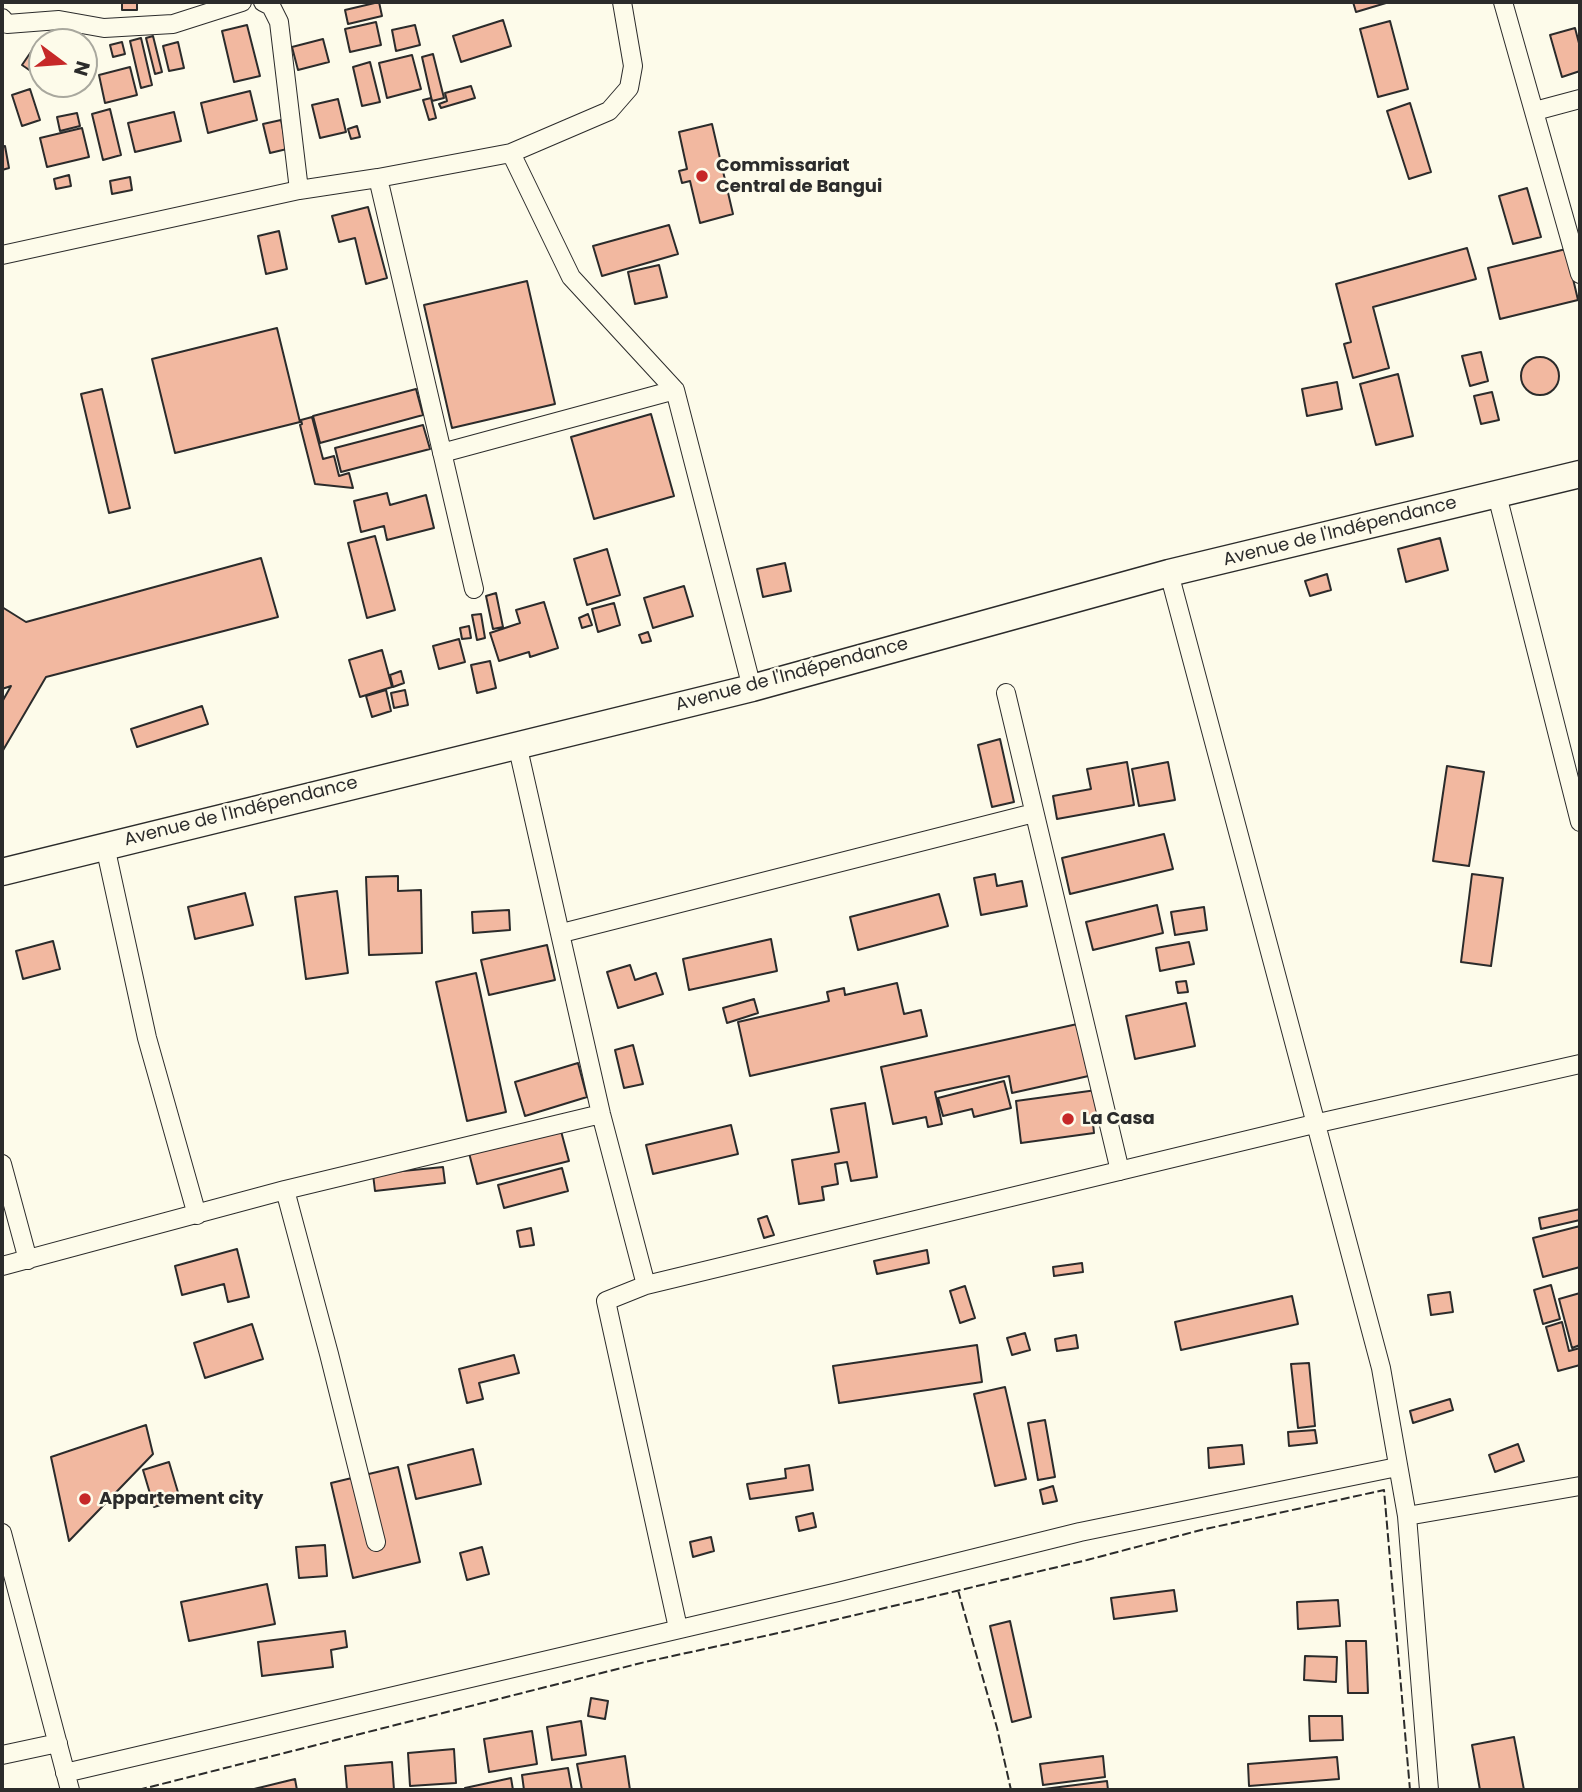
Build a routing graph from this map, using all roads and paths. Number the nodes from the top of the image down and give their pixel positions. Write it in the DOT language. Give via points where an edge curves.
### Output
graph roads {
  1 [pos="242,2"];
  2 [pos="263,2"];
  3 [pos="622,2"];
  4 [pos="1503,2"];
  5 [pos="2,19"];
  6 [pos="1580,99"];
  7 [pos="1535,111"];
  8 [pos="511,153"];
  9 [pos="377,178"];
  10 [pos="299,190"];
  11 [pos="2,255"];
  12 [pos="1580,274"];
  13 [pos="675,390"];
  14 [pos="442,453"];
  15 [pos="1580,474"];
  16 [pos="1497,495"];
  17 [pos="1169,573"];
  18 [pos="474,589"];
  19 [pos="752,688"];
  20 [pos="1006,693"];
  21 [pos="517,744"];
  22 [pos="1034,813"];
  23 [pos="1580,822"];
  24 [pos="105,846"];
  25 [pos="2,872"];
  26 [pos="562,933"];
  27 [pos="1580,1064"];
  28 [pos="601,1114"];
  29 [pos="1314,1124"];
  30 [pos="2,1164"];
  31 [pos="1120,1171"];
  32 [pos="285,1190"];
  33 [pos="197,1215"];
  34 [pos="27,1260"];
  35 [pos="2,1266"];
  36 [pos="646,1285"];
  37 [pos="1397,1467"];
  38 [pos="1580,1486"];
  39 [pos="1407,1516"];
  40 [pos="2,1533"];
  41 [pos="376,1542"];
  42 [pos="8,1580"];
  43 [pos="678,1628"];
  44 [pos="58,1743"];
  45 [pos="2,1755"];
  46 [pos="68,1782"];
  47 [pos="1429,1790"];
  1 -- 5 [label="street" via="173,24 104,28 59,20 7,24"];
  2 -- 10 [label="street" via="271,6 279,22"];
  3 -- 8 [label="street" via="633,66 629,88 609,111"];
  4 -- 7 [label="street"];
  6 -- 7 [label="street"];
  7 -- 12 [label="street"];
  8 -- 9 [label="street"];
  8 -- 13 [label="street" via="571,277"];
  9 -- 10 [label="street"];
  9 -- 14 [label="street"];
  10 -- 11 [label="street"];
  13 -- 14 [label="street"];
  13 -- 19 [label="street"];
  14 -- 18 [label="street"];
  15 -- 16 [label="main road, Avenue de l'Indépendance"];
  16 -- 17 [label="main road, Avenue de l'Indépendance"];
  16 -- 23 [label="street"];
  17 -- 19 [label="main road, Avenue de l'Indépendance"];
  17 -- 29 [label="street"];
  19 -- 21 [label="main road, Avenue de l'Indépendance"];
  20 -- 22 [label="street"];
  21 -- 24 [label="main road, Avenue de l'Indépendance"];
  21 -- 26 [label="street"];
  22 -- 26 [label="street"];
  22 -- 31 [label="street"];
  24 -- 25 [label="main road, Avenue de l'Indépendance"];
  24 -- 33 [label="street" via="147,1038"];
  26 -- 28 [label="street"];
  27 -- 29 [label="street"];
  28 -- 32 [label="street"];
  28 -- 36 [label="street"];
  29 -- 31 [label="street"];
  29 -- 37 [label="street" via="1381,1368"];
  30 -- 34 [label="street"];
  31 -- 36 [label="street"];
  32 -- 33 [label="street"];
  32 -- 41 [label="street"];
  33 -- 34 [label="street"];
  34 -- 35 [label="street"];
  36 -- 43 [label="street" via="606,1301"];
  37 -- 39 [label="street"];
  37 -- 43 [label="street" via="1080,1532"];
  38 -- 39 [label="street"];
  39 -- 47 [label="street"];
  40 -- 42 [label="street"];
  42 -- 44 [label="street"];
  43 -- 46 [label="street"];
  44 -- 45 [label="street"];
  44 -- 46 [label="street"];
}
